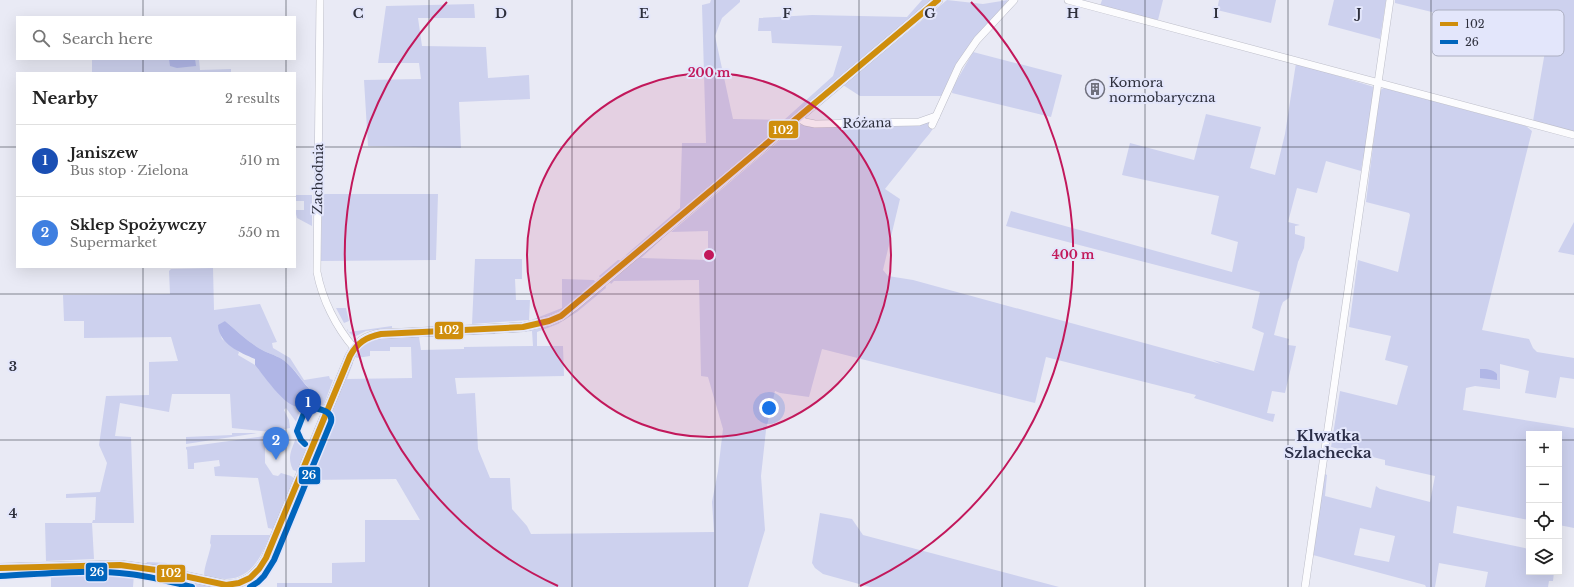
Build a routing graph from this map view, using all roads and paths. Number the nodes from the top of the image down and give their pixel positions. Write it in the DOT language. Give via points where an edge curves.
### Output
graph roads {
  1 [pos="320,0"];
  2 [pos="938,0"];
  3 [pos="1014,0"];
  4 [pos="1068,0"];
  5 [pos="1390,0"];
  6 [pos="1378,83"];
  7 [pos="936,116"];
  8 [pos="798,118"];
  9 [pos="932,125"];
  10 [pos="1574,135"];
  11 [pos="354,348"];
  12 [pos="0,568"];
  13 [pos="248,580"];
  14 [pos="255,587"];
  15 [pos="1306,587"];
  1 -- 11 [label="street, Zachodnia" via="317,272 328,307"];
  2 -- 8 [label="street"];
  3 -- 7 [label="street" via="966,54"];
  4 -- 6 [label="street"];
  5 -- 6 [label="street"];
  6 -- 10 [label="street"];
  6 -- 15 [label="street"];
  7 -- 8 [label="street, Różana" via="919,122 815,124"];
  7 -- 9 [label="street"];
  8 -- 11 [label="street" via="560,316 523,326 381,334 361,340"];
  11 -- 13 [label="street" via="266,558"];
  12 -- 13 [label="street" via="120,565 226,585"];
  13 -- 14 [label="street"];
}
